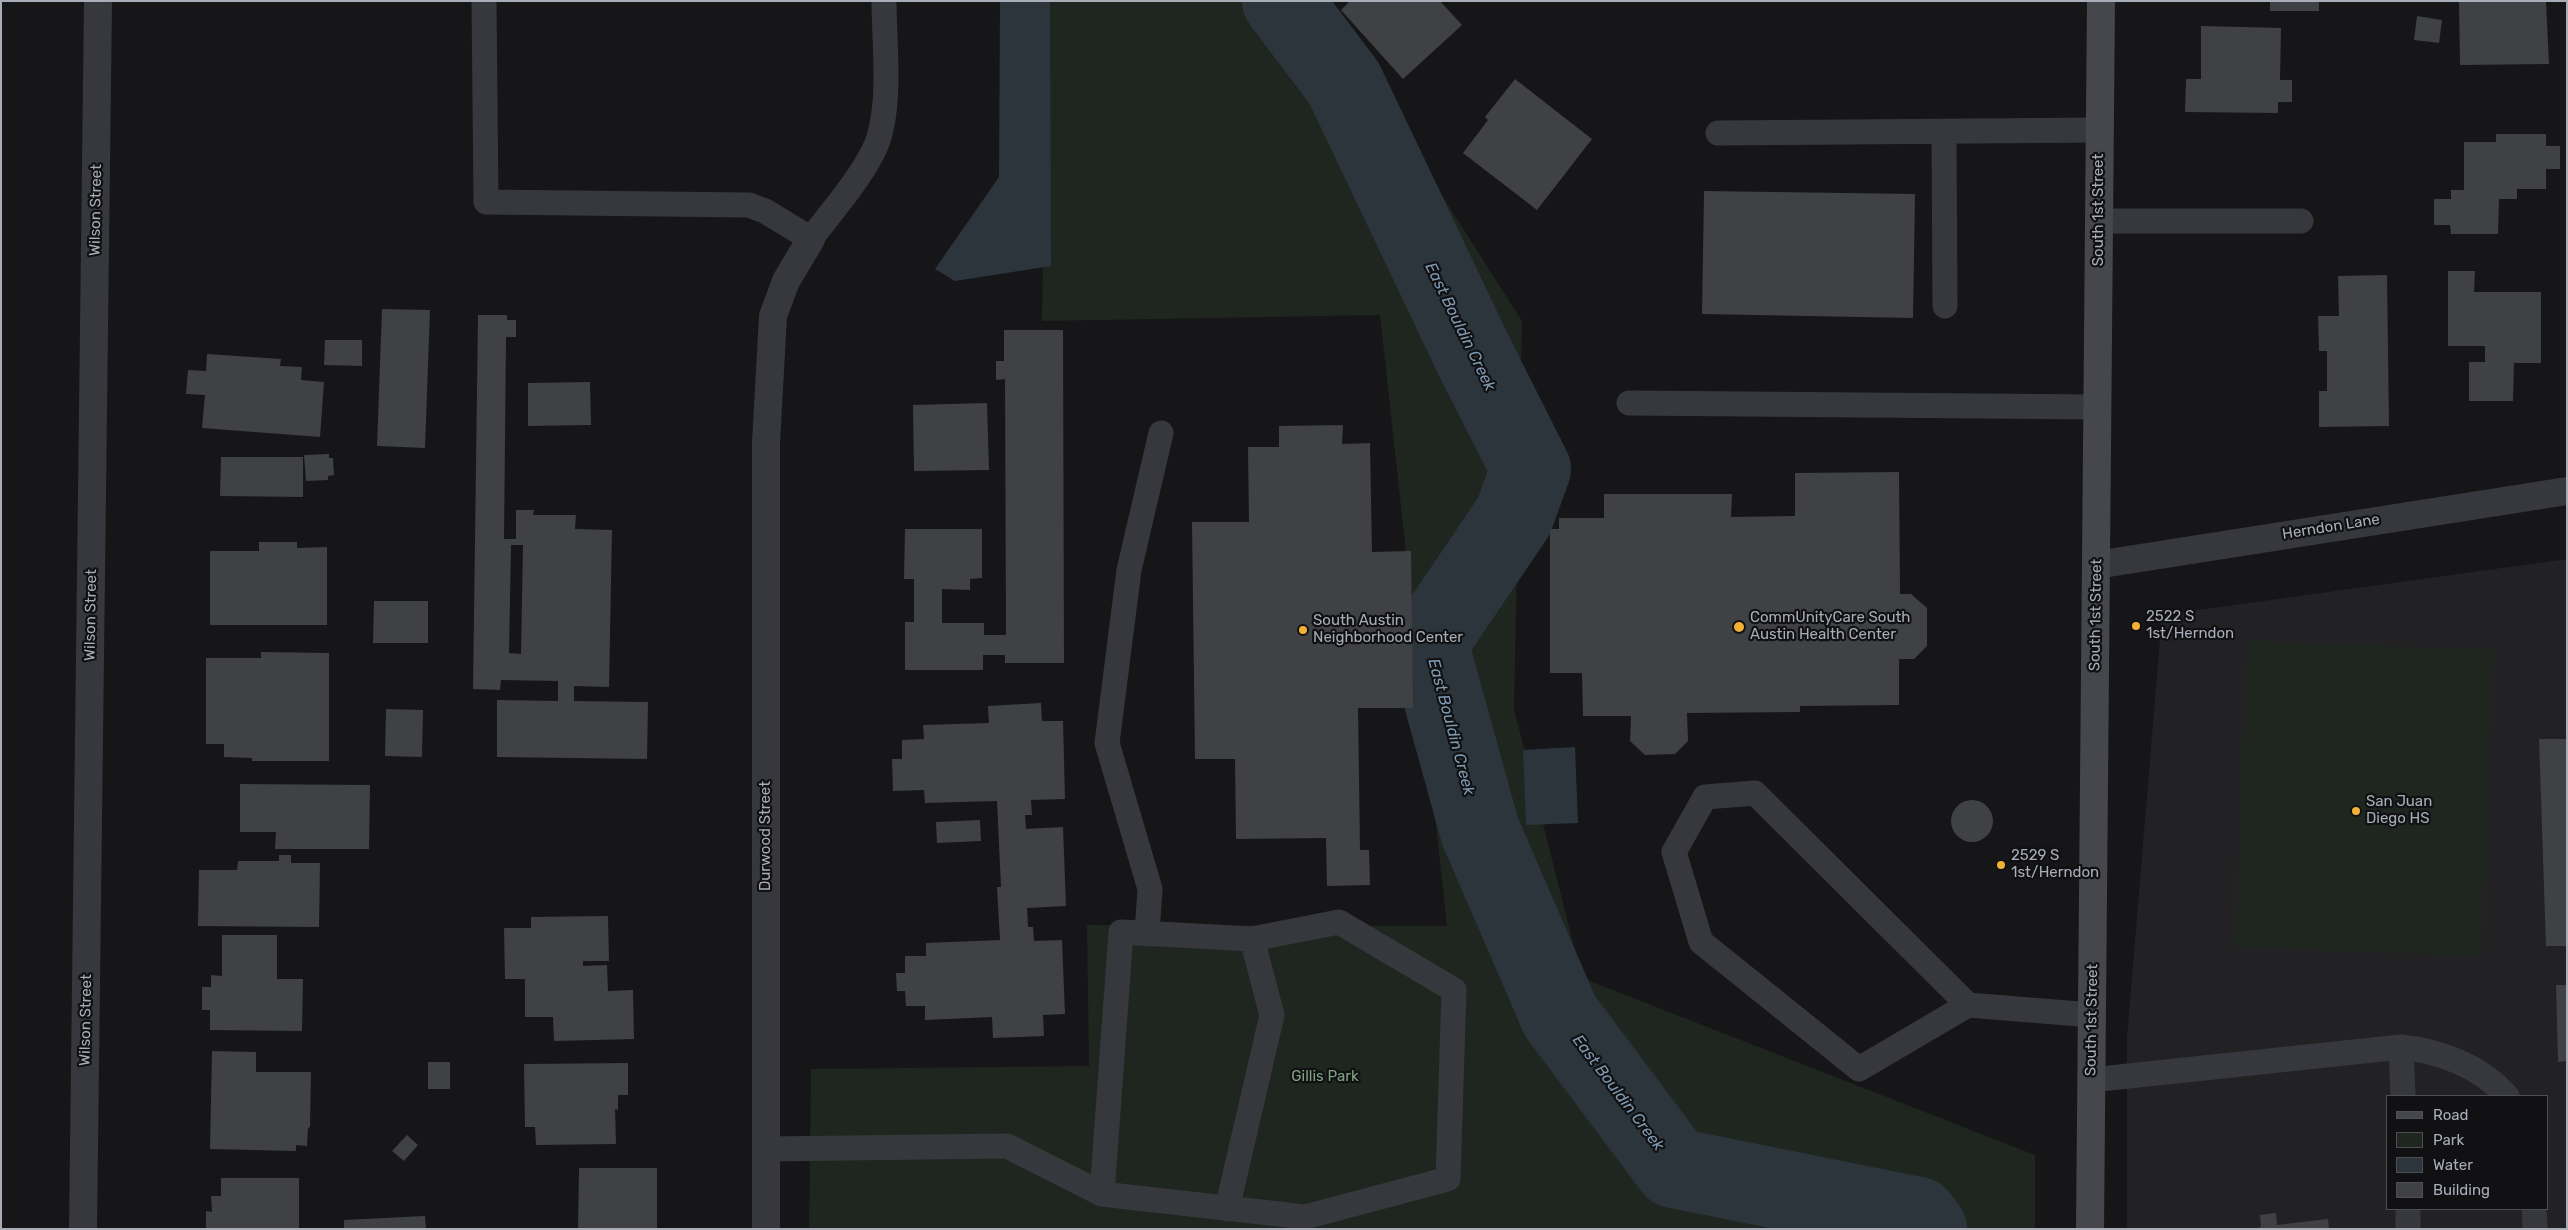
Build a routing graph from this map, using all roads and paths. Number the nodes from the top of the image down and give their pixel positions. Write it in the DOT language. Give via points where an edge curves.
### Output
graph roads {
  1 [pos="98,1"];
  2 [pos="484,1"];
  3 [pos="884,1"];
  4 [pos="2101,1"];
  5 [pos="2100,130"];
  6 [pos="1944,132"];
  7 [pos="1718,133"];
  8 [pos="2301,220"];
  9 [pos="2099,221"];
  10 [pos="811,239"];
  11 [pos="1945,306"];
  12 [pos="1629,402"];
  13 [pos="2098,408"];
  14 [pos="1161,433"];
  15 [pos="2567,491"];
  16 [pos="2096,565"];
  17 [pos="1147,934"];
  18 [pos="1252,939"];
  19 [pos="1968,1005"];
  20 [pos="2092,1015"];
  21 [pos="2401,1047"];
  22 [pos="2091,1080"];
  23 [pos="2403,1095"];
  24 [pos="2506,1095"];
  25 [pos="767,1148"];
  26 [pos="1102,1194"];
  27 [pos="1228,1209"];
  28 [pos="2408,1210"];
  29 [pos="2534,1210"];
  30 [pos="84,1229"];
  31 [pos="766,1229"];
  32 [pos="2090,1229"];
  33 [pos="2408,1229"];
  34 [pos="2535,1229"];
  1 -- 30 [label="street, Wilson Street"];
  2 -- 10 [label="lane" via="486,202 748,205 765,211"];
  3 -- 10 [label="lane" via="885,108 881,130 863,169"];
  4 -- 5 [label="main road, South 1st Street"];
  5 -- 6 [label="lane"];
  5 -- 9 [label="main road, South 1st Street"];
  6 -- 7 [label="lane"];
  6 -- 11 [label="lane"];
  8 -- 9 [label="lane"];
  9 -- 13 [label="main road, South 1st Street"];
  10 -- 25 [label="street, Durwood Street" via="786,281 773,316 766,443"];
  12 -- 13 [label="lane"];
  13 -- 16 [label="main road, South 1st Street"];
  14 -- 17 [label="lane" via="1129,570 1107,743 1150,889"];
  15 -- 16 [label="street, Herndon Lane"];
  16 -- 20 [label="main road, South 1st Street"];
  17 -- 18 [label="lane"];
  17 -- 26 [label="lane" via="1121,932"];
  18 -- 27 [label="lane" via="1272,1015"];
  18 -- 27 [label="lane" via="1339,922 1454,990 1448,1179 1305,1217"];
  19 -- 19 [label="lane" via="1755,793 1705,797 1674,852 1701,942 1859,1069"];
  19 -- 20 [label="lane"];
  20 -- 22 [label="main road, South 1st Street"];
  21 -- 22 [label="lane"];
  21 -- 23 [label="lane"];
  21 -- 24 [label="lane" via="2445,1055 2487,1079"];
  22 -- 32 [label="main road, South 1st Street"];
  25 -- 26 [label="lane" via="1007,1146"];
  25 -- 31 [label="street, Durwood Street"];
  26 -- 27 [label="lane"];
  28 -- 33 [label="lane"];
  29 -- 34 [label="lane"];
}
